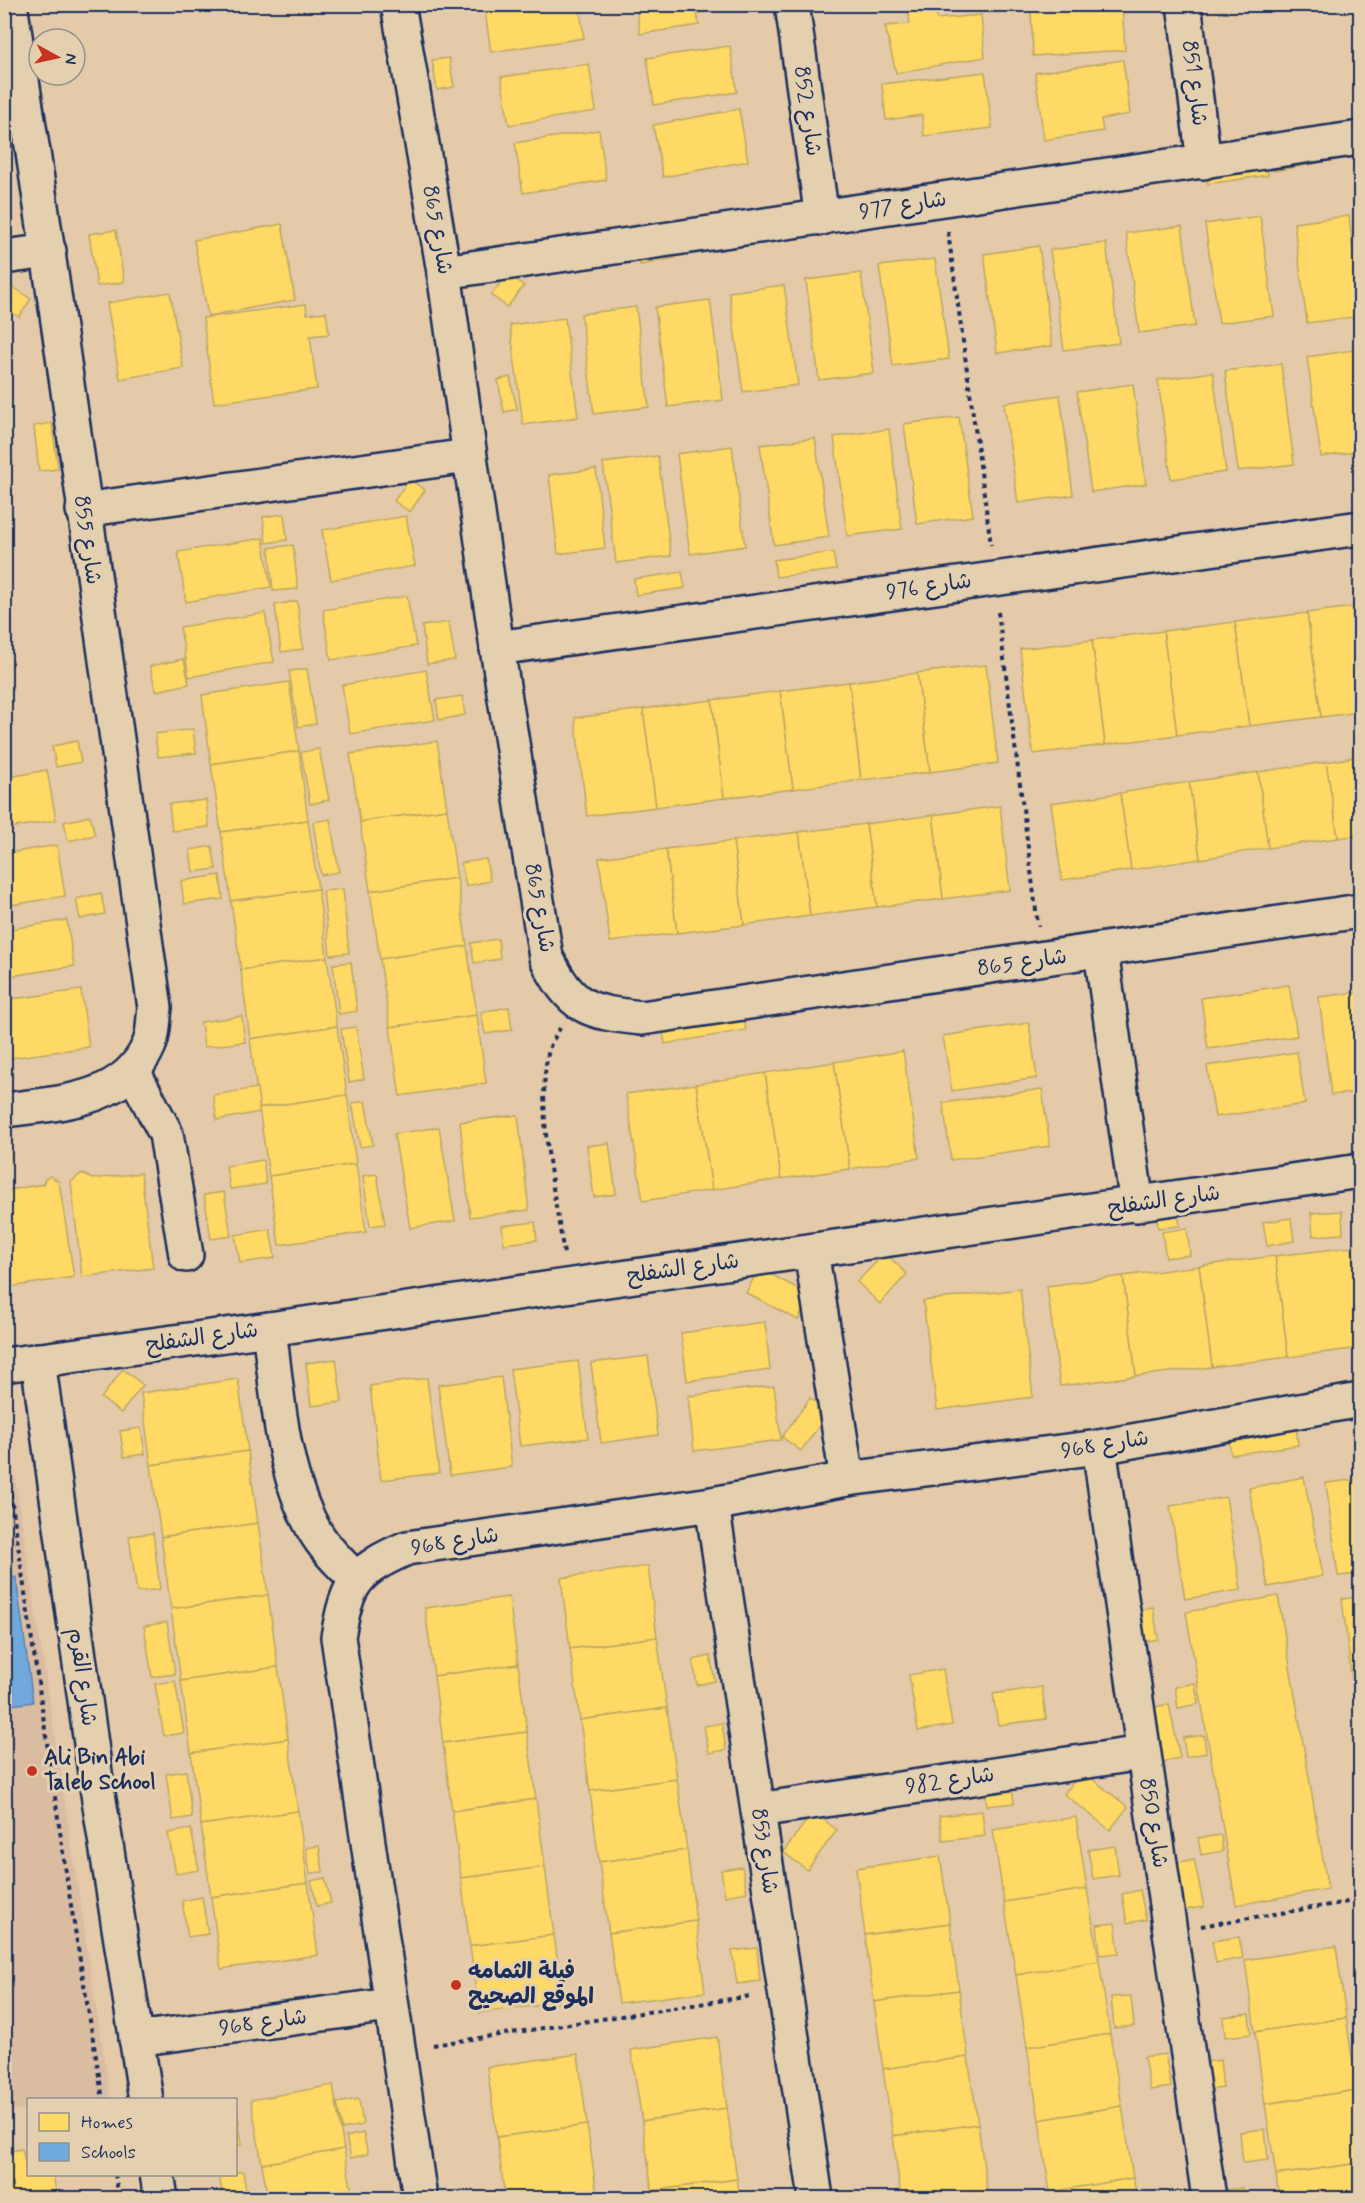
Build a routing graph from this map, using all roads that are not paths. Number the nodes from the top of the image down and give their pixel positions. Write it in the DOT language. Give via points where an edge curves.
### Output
graph roads {
  1 [pos="10,4"];
  2 [pos="398,4"];
  3 [pos="792,4"];
  4 [pos="1184,4"];
  5 [pos="1360,138"];
  6 [pos="1204,162"];
  7 [pos="822,218"];
  8 [pos="49,251"];
  9 [pos="4,257"];
  10 [pos="444,272"];
  11 [pos="468,456"];
  12 [pos="83,510"];
  13 [pos="1360,528"];
  14 [pos="497,648"];
  15 [pos="1360,911"];
  16 [pos="1101,951"];
  17 [pos="133,1071"];
  18 [pos="4,1110"];
  19 [pos="1360,1172"];
  20 [pos="1137,1205"];
  21 [pos="811,1251"];
  22 [pos="186,1255"];
  23 [pos="269,1329"];
  24 [pos="38,1360"];
  25 [pos="4,1365"];
  26 [pos="1360,1400"];
  27 [pos="1099,1448"];
  28 [pos="847,1479"];
  29 [pos="712,1504"];
  30 [pos="356,1579"];
  31 [pos="1142,1753"];
  32 [pos="758,1810"];
  33 [pos="390,2006"];
  34 [pos="136,2039"];
  35 [pos="146,2098"];
  36 [pos="157,2176"];
  37 [pos="161,2199"];
  38 [pos="420,2199"];
  39 [pos="816,2199"];
  40 [pos="1209,2199"];
  1 -- 8 [label="street, شارع 855"];
  2 -- 10 [label="street, شارع 865"];
  3 -- 7 [label="street, شارع 852"];
  4 -- 6 [label="street, شارع 851"];
  5 -- 6 [label="street, شارع 977"];
  6 -- 7 [label="street, شارع 977"];
  7 -- 10 [label="street, شارع 977"];
  8 -- 9 [label="street"];
  8 -- 12 [label="street, شارع 855"];
  10 -- 11 [label="street, شارع 865"];
  11 -- 12 [label="street"];
  11 -- 14 [label="street, شارع 865"];
  12 -- 17 [label="street, شارع 855" via="155,1008 150,1044"];
  13 -- 14 [label="street, شارع 976"];
  14 -- 16 [label="street, شارع 865" via="546,957 559,983 579,1005 607,1014 642,1018"];
  15 -- 16 [label="street, شارع 865"];
  16 -- 20 [label="street"];
  17 -- 18 [label="street" via="104,1091 75,1100"];
  17 -- 22 [label="street" via="166,1134"];
  19 -- 20 [label="street, شارع الشفلح"];
  20 -- 21 [label="street, شارع الشفلح"];
  21 -- 23 [label="street, شارع الشفلح"];
  21 -- 28 [label="street"];
  23 -- 24 [label="street, شارع الشفلح"];
  23 -- 30 [label="street" via="289,1463 314,1530"];
  24 -- 25 [label="street, شارع الشفلح"];
  24 -- 34 [label="street, شارع القرم"];
  26 -- 27 [label="street, شارع 968"];
  27 -- 28 [label="street, شارع 968"];
  27 -- 31 [label="street, شارع 850"];
  28 -- 29 [label="street, شارع 968"];
  29 -- 30 [label="street, شارع 968" via="407,1548 378,1561"];
  29 -- 32 [label="street, شارع 853"];
  30 -- 33 [label="street, شارع 968" via="344,1605 338,1637"];
  31 -- 32 [label="street, شارع 982"];
  31 -- 40 [label="street, شارع 850"];
  32 -- 39 [label="street, شارع 853"];
  33 -- 34 [label="street, شارع 968"];
  33 -- 38 [label="street, شارع 968"];
  34 -- 35 [label="street, شارع القرم"];
  36 -- 37 [label="street"];
}
